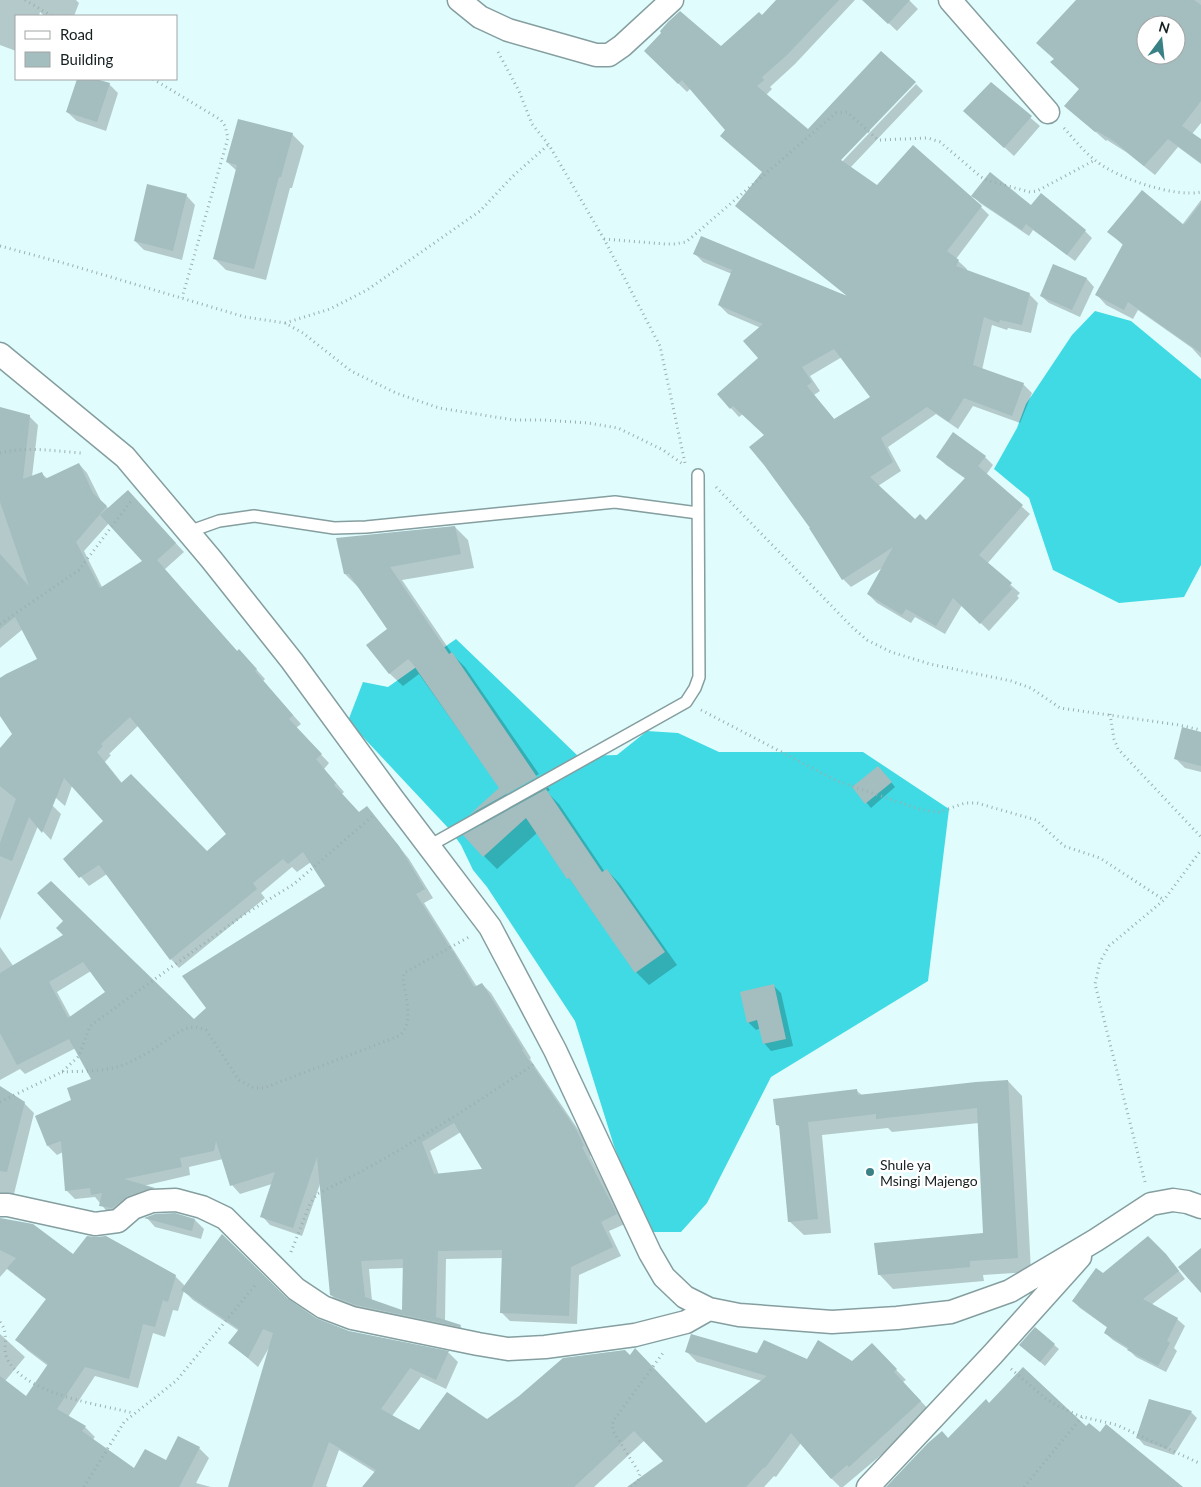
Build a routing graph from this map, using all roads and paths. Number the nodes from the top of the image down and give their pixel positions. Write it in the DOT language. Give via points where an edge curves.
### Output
graph roads {
  1 [pos="25,0"];
  2 [pos="459,0"];
  3 [pos="672,0"];
  4 [pos="950,0"];
  5 [pos="50,15"];
  6 [pos="497,50"];
  7 [pos="156,80"];
  8 [pos="1048,112"];
  9 [pos="548,145"];
  10 [pos="1095,160"];
  11 [pos="1201,192"];
  12 [pos="604,239"];
  13 [pos="0,246"];
  14 [pos="182,298"];
  15 [pos="285,323"];
  16 [pos="0,354"];
  17 [pos="0,453"];
  18 [pos="86,454"];
  19 [pos="698,475"];
  20 [pos="146,482"];
  21 [pos="698,513"];
  22 [pos="188,532"];
  23 [pos="0,624"];
  24 [pos="686,702"];
  25 [pos="1110,714"];
  26 [pos="1201,730"];
  27 [pos="393,799"];
  28 [pos="1201,836"];
  29 [pos="428,846"];
  30 [pos="1201,850"];
  31 [pos="1164,900"];
  32 [pos="490,926"];
  33 [pos="555,1050"];
  34 [pos="62,1072"];
  35 [pos="0,1102"];
  36 [pos="1196,1201"];
  37 [pos="1151,1204"];
  38 [pos="0,1205"];
  39 [pos="1096,1240"];
  40 [pos="277,1270"];
  41 [pos="709,1309"];
  42 [pos="0,1322"];
  43 [pos="664,1352"];
  44 [pos="993,1354"];
  45 [pos="134,1413"];
  46 [pos="1082,1417"];
  47 [pos="1201,1464"];
  48 [pos="84,1487"];
  49 [pos="631,1487"];
  50 [pos="868,1487"];
  51 [pos="1024,1487"];
  1 -- 5 [label="path"];
  2 -- 3 [label="street" via="480,18 508,30 596,55 609,55"];
  4 -- 8 [label="street"];
  6 -- 9 [label="path" via="532,124"];
  7 -- 14 [label="path" via="220,120 228,131"];
  8 -- 10 [label="path"];
  9 -- 12 [label="path"];
  9 -- 15 [label="path" via="512,176 480,211 367,290 330,309"];
  10 -- 11 [label="path" via="1115,174 1136,182 1180,193"];
  10 -- 12 [label="path" via="1037,191 1022,191 981,177 940,142 928,138 878,140 847,112 840,112 686,242 665,244"];
  12 -- 15 [label="path" via="660,346 685,466 663,450 618,428 475,414 439,408 396,393 351,371"];
  13 -- 14 [label="path"];
  14 -- 15 [label="path" via="245,317"];
  16 -- 20 [label="street" via="125,457"];
  17 -- 18 [label="path" via="28,448"];
  19 -- 21 [label="lane"];
  19 -- 25 [label="path" via="719,489 867,640 930,664 1031,688 1060,708"];
  20 -- 22 [label="street"];
  20 -- 23 [label="path" via="79,570"];
  21 -- 22 [label="lane" via="615,502 350,528 254,516 219,521"];
  21 -- 24 [label="lane" via="699,677"];
  22 -- 27 [label="street" via="292,660"];
  24 -- 29 [label="lane"];
  24 -- 31 [label="path" via="837,781 922,810 939,812 977,802 1033,819 1064,846 1100,858"];
  25 -- 26 [label="path"];
  25 -- 28 [label="path" via="1118,749"];
  27 -- 29 [label="street"];
  27 -- 34 [label="path" via="294,884 242,916 90,1026 79,1056"];
  29 -- 32 [label="street"];
  30 -- 31 [label="path"];
  31 -- 37 [label="path" via="1110,946 1100,962 1095,984"];
  32 -- 33 [label="street"];
  32 -- 34 [label="path" via="404,973 408,1021 399,1036 264,1088 254,1088 239,1080 206,1030 197,1027 184,1030 120,1066"];
  33 -- 40 [label="path" via="384,1160 317,1194"];
  33 -- 41 [label="street" via="664,1277 685,1297"];
  34 -- 35 [label="path"];
  36 -- 37 [label="street" via="1173,1200"];
  37 -- 39 [label="street"];
  38 -- 40 [label="street" via="95,1224 118,1221 133,1208 152,1201 176,1200 225,1218"];
  39 -- 41 [label="street" via="1010,1291 952,1312 832,1322 739,1316"];
  39 -- 44 [label="street"];
  40 -- 41 [label="street" via="296,1290 322,1307 352,1318 508,1349 635,1335 686,1322"];
  40 -- 45 [label="path" via="176,1381"];
  42 -- 45 [label="path" via="6,1333 7,1360 34,1385"];
  43 -- 49 [label="path" via="612,1425 640,1474"];
  44 -- 46 [label="path" via="1045,1398"];
  44 -- 50 [label="street"];
  45 -- 48 [label="path" via="124,1422"];
  46 -- 47 [label="path" via="1117,1425"];
  46 -- 51 [label="path"];
}
